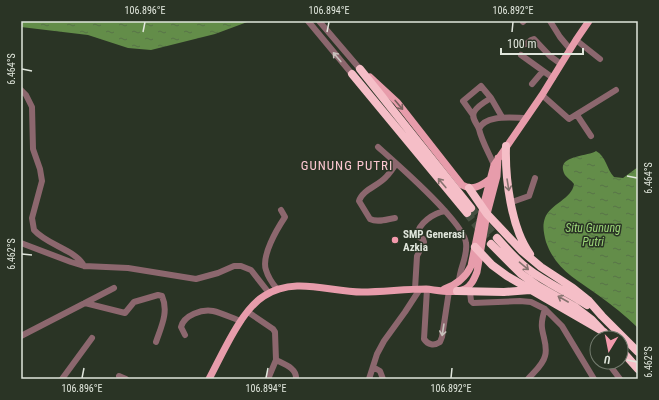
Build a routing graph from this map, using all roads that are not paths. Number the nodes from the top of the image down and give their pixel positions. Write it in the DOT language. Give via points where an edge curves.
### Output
graph roads {
  1 [pos="308,21"];
  2 [pos="320,21"];
  3 [pos="550,21"];
  4 [pos="589,21"];
  5 [pos="576,40"];
  6 [pos="526,44"];
  7 [pos="570,49"];
  8 [pos="522,55"];
  9 [pos="600,59"];
  10 [pos="561,64"];
  11 [pos="360,69"];
  12 [pos="542,71"];
  13 [pos="352,74"];
  14 [pos="553,78"];
  15 [pos="532,84"];
  16 [pos="21,90"];
  17 [pos="616,90"];
  18 [pos="542,95"];
  19 [pos="491,98"];
  20 [pos="473,115"];
  21 [pos="577,115"];
  22 [pos="502,117"];
  23 [pos="526,118"];
  24 [pos="479,129"];
  25 [pos="591,136"];
  26 [pos="506,146"];
  27 [pos="378,147"];
  28 [pos="498,158"];
  29 [pos="396,164"];
  30 [pos="494,165"];
  31 [pos="535,178"];
  32 [pos="490,179"];
  33 [pos="469,188"];
  34 [pos="512,202"];
  35 [pos="281,210"];
  36 [pos="445,211"];
  37 [pos="485,211"];
  38 [pos="395,218"];
  39 [pos="21,243"];
  40 [pos="478,250"];
  41 [pos="84,266"];
  42 [pos="541,267"];
  43 [pos="459,282"];
  44 [pos="114,288"];
  45 [pos="277,289"];
  46 [pos="420,289"];
  47 [pos="442,290"];
  48 [pos="531,290"];
  49 [pos="453,291"];
  50 [pos="470,292"];
  51 [pos="269,293"];
  52 [pos="85,303"];
  53 [pos="545,309"];
  54 [pos="248,312"];
  55 [pos="602,316"];
  56 [pos="241,321"];
  57 [pos="598,330"];
  58 [pos="601,330"];
  59 [pos="184,335"];
  60 [pos="21,336"];
  61 [pos="92,338"];
  62 [pos="156,342"];
  63 [pos="638,352"];
  64 [pos="629,359"];
  65 [pos="276,360"];
  66 [pos="373,367"];
  67 [pos="638,369"];
  68 [pos="614,370"];
  69 [pos="119,376"];
  70 [pos="62,379"];
  71 [pos="126,379"];
  72 [pos="209,379"];
  73 [pos="268,379"];
  74 [pos="296,379"];
  75 [pos="369,379"];
  76 [pos="383,379"];
  77 [pos="528,379"];
  78 [pos="594,379"];
  79 [pos="620,379"];
  13 -- 1 [label="street, one-way"];
  2 -- 11 [label="street"];
  3 -- 7 [label="street"];
  4 -- 5 [label="main road"];
  5 -- 7 [label="main road"];
  5 -- 9 [label="street"];
  6 -- 10 [label="street" via="534,39"];
  7 -- 10 [label="main road"];
  8 -- 12 [label="street"];
  10 -- 14 [label="main road"];
  11 -- 13 [label="highway, one-way" via="469,211"];
  11 -- 33 [label="main road, one-way" via="397,102 462,185"];
  12 -- 14 [label="street"];
  12 -- 15 [label="street"];
  14 -- 18 [label="main road"];
  16 -- 41 [label="street" via="32,107 33,149 42,181 32,218 34,230 78,258"];
  17 -- 21 [label="street"];
  18 -- 21 [label="street" via="566,118 571,119"];
  18 -- 23 [label="main road"];
  19 -- 20 [label="street" via="475,110"];
  19 -- 20 [label="street" via="481,86 463,100"];
  19 -- 22 [label="street"];
  20 -- 24 [label="street"];
  21 -- 25 [label="street"];
  22 -- 23 [label="street"];
  22 -- 24 [label="street" via="486,121"];
  23 -- 26 [label="main road"];
  24 -- 30 [label="street" via="480,137"];
  26 -- 28 [label="main road"];
  26 -- 34 [label="highway, one-way" via="506,171"];
  27 -- 29 [label="street"];
  28 -- 30 [label="main road"];
  28 -- 37 [label="main road" via="497,176"];
  29 -- 36 [label="street"];
  29 -- 38 [label="street" via="383,180 359,199 373,221"];
  30 -- 32 [label="main road"];
  31 -- 34 [label="street" via="529,196"];
  32 -- 33 [label="main road" via="482,185"];
  32 -- 37 [label="main road"];
  33 -- 37 [label="highway"];
  34 -- 42 [label="highway" via="522,242"];
  35 -- 45 [label="street" via="285,217 265,261 270,281"];
  36 -- 43 [label="street" via="460,229 467,244"];
  36 -- 46 [label="street" via="434,214 418,230 417,236 424,242 417,256"];
  37 -- 40 [label="main road"];
  37 -- 42 [label="highway" via="522,252"];
  39 -- 41 [label="street"];
  40 -- 43 [label="main road" via="467,274"];
  40 -- 48 [label="highway" via="500,270"];
  40 -- 49 [label="main road" via="474,281 465,289"];
  41 -- 51 [label="street" via="128,268 196,279 241,266 251,270"];
  42 -- 55 [label="highway" via="588,300"];
  43 -- 47 [label="main road"];
  44 -- 52 [label="street"];
  45 -- 46 [label="main road" via="310,286 361,292"];
  45 -- 51 [label="main road"];
  46 -- 47 [label="main road"];
  49 -- 46 [label="street, one-way" via="442,337 440,342 433,345 424,339"];
  46 -- 66 [label="street" via="384,341"];
  47 -- 49 [label="main road"];
  48 -- 50 [label="highway"];
  48 -- 57 [label="highway"];
  49 -- 50 [label="highway"];
  50 -- 53 [label="street" via="473,303 520,301 530,302"];
  51 -- 54 [label="main road"];
  52 -- 60 [label="street"];
  52 -- 62 [label="street" via="124,313 134,302 162,296 165,316"];
  53 -- 77 [label="street" via="542,328 546,356"];
  53 -- 78 [label="street" via="562,326"];
  54 -- 56 [label="main road"];
  54 -- 65 [label="street" via="275,332"];
  58 -- 55 [label="highway, one-way" via="575,307 522,274 494,241 528,269"];
  55 -- 63 [label="highway"];
  56 -- 59 [label="street" via="215,311 202,312 184,320 181,327"];
  56 -- 72 [label="main road"];
  61 -- 70 [label="street"];
  64 -- 67 [label="highway"];
  65 -- 73 [label="street"];
  65 -- 74 [label="street" via="292,368"];
  66 -- 75 [label="street"];
  66 -- 76 [label="street" via="380,372"];
  68 -- 79 [label="street"];
  69 -- 71 [label="street"];
}
